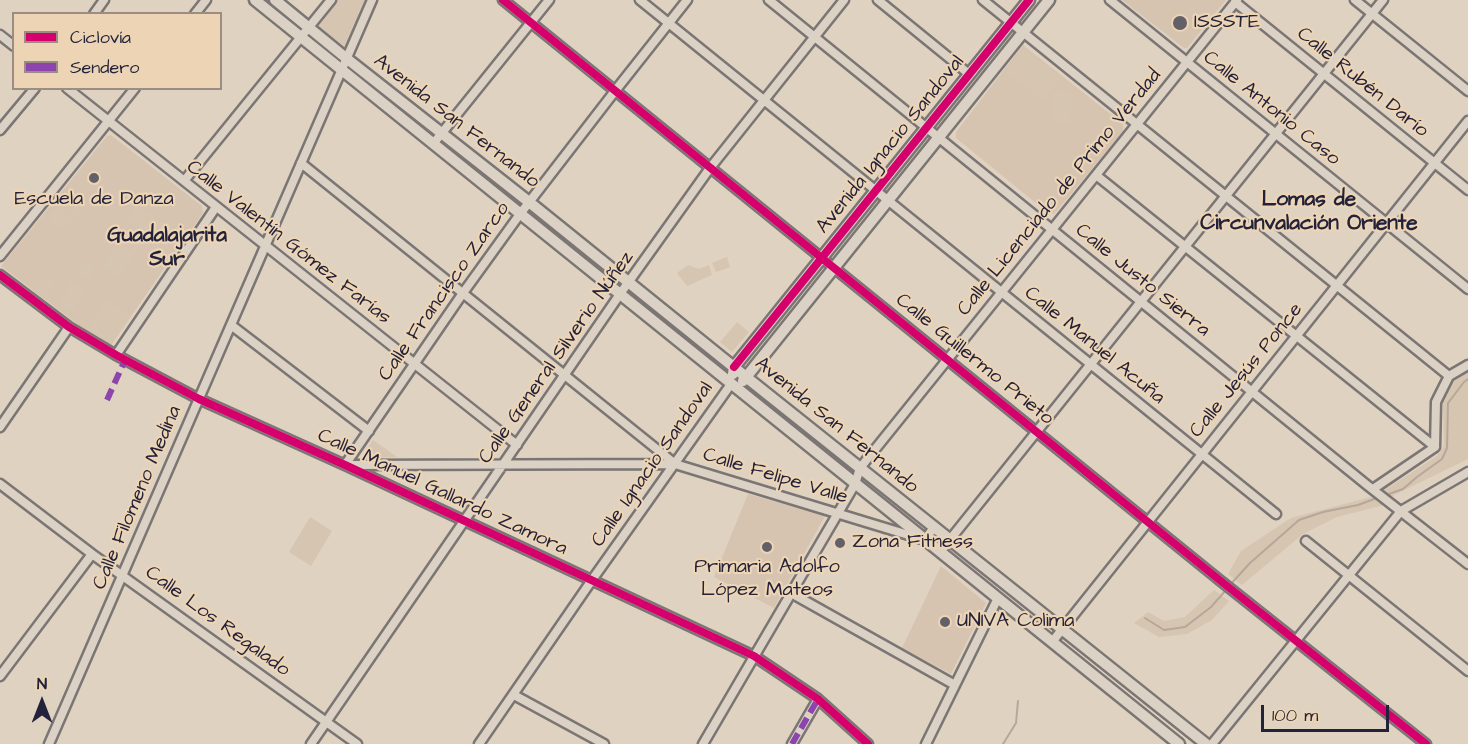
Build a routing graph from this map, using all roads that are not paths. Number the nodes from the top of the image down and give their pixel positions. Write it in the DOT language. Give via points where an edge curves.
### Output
graph roads {
  1 [pos="206,0"];
  2 [pos="255,0"];
  3 [pos="275,0"];
  4 [pos="331,0"];
  5 [pos="372,0"];
  6 [pos="503,0"];
  7 [pos="549,0"];
  8 [pos="639,0"];
  9 [pos="687,0"];
  10 [pos="769,0"];
  11 [pos="844,0"];
  12 [pos="878,0"];
  13 [pos="983,0"];
  14 [pos="1029,0"];
  15 [pos="1049,0"];
  16 [pos="1110,0"];
  17 [pos="1355,0"];
  18 [pos="1383,0"];
  19 [pos="1236,1"];
  20 [pos="197,12"];
  21 [pos="1372,14"];
  22 [pos="531,22"];
  23 [pos="1011,22"];
  24 [pos="669,24"];
  25 [pos="309,28"];
  26 [pos="1023,32"];
  27 [pos="0,35"];
  28 [pos="815,37"];
  29 [pos="301,38"];
  30 [pos="12,44"];
  31 [pos="346,58"];
  32 [pos="1187,62"];
  33 [pos="341,70"];
  34 [pos="969,74"];
  35 [pos="1324,74"];
  36 [pos="33,90"];
  37 [pos="70,90"];
  38 [pos="133,90"];
  39 [pos="615,91"];
  40 [pos="1468,91"];
  41 [pos="764,100"];
  42 [pos="109,121"];
  43 [pos="1468,121"];
  44 [pos="1137,124"];
  45 [pos="926,127"];
  46 [pos="0,130"];
  47 [pos="442,133"];
  48 [pos="1276,134"];
  49 [pos="939,137"];
  50 [pos="433,144"];
  51 [pos="301,163"];
  52 [pos="1434,163"];
  53 [pos="710,168"];
  54 [pos="1096,175"];
  55 [pos="184,181"];
  56 [pos="1468,190"];
  57 [pos="875,191"];
  58 [pos="1226,196"];
  59 [pos="888,201"];
  60 [pos="529,202"];
  61 [pos="216,207"];
  62 [pos="520,214"];
  63 [pos="1386,223"];
  64 [pos="1052,229"];
  65 [pos="266,246"];
  66 [pos="1185,247"];
  67 [pos="0,256"];
  68 [pos="822,258"];
  69 [pos="834,268"];
  70 [pos="0,275"];
  71 [pos="629,282"];
  72 [pos="1336,285"];
  73 [pos="1468,289"];
  74 [pos="1001,292"];
  75 [pos="463,293"];
  76 [pos="620,294"];
  77 [pos="1141,302"];
  78 [pos="231,325"];
  79 [pos="69,327"];
  80 [pos="1296,336"];
  81 [pos="116,355"];
  82 [pos="947,360"];
  83 [pos="414,364"];
  84 [pos="1090,365"];
  85 [pos="1468,365"];
  86 [pos="734,367"];
  87 [pos="565,375"];
  88 [pos="1449,376"];
  89 [pos="746,377"];
  90 [pos="734,386"];
  91 [pos="1252,391"];
  92 [pos="199,399"];
  93 [pos="0,427"];
  94 [pos="369,431"];
  95 [pos="1037,432"];
  96 [pos="517,445"];
  97 [pos="1435,447"];
  98 [pos="1201,454"];
  99 [pos="504,464"];
  100 [pos="675,464"];
  101 [pos="345,465"];
  102 [pos="860,468"];
  103 [pos="1466,475"];
  104 [pos="0,484"];
  105 [pos="855,484"];
  106 [pos="1374,490"];
  107 [pos="1397,508"];
  108 [pos="838,514"];
  109 [pos="1276,514"];
  110 [pos="464,522"];
  111 [pos="1147,522"];
  112 [pos="934,527"];
  113 [pos="925,540"];
  114 [pos="950,540"];
  115 [pos="1306,541"];
  116 [pos="940,552"];
  117 [pos="92,554"];
  118 [pos="1468,564"];
  119 [pos="122,575"];
  120 [pos="1350,576"];
  121 [pos="592,580"];
  122 [pos="791,593"];
  123 [pos="998,598"];
  124 [pos="1062,629"];
  125 [pos="1295,640"];
  126 [pos="1052,642"];
  127 [pos="754,656"];
  128 [pos="1468,671"];
  129 [pos="0,676"];
  130 [pos="955,685"];
  131 [pos="514,694"];
  132 [pos="818,699"];
  133 [pos="1163,710"];
  134 [pos="327,721"];
  135 [pos="1153,723"];
  136 [pos="49,744"];
  137 [pos="312,744"];
  138 [pos="357,744"];
  139 [pos="479,744"];
  140 [pos="604,744"];
  141 [pos="703,744"];
  142 [pos="792,744"];
  143 [pos="868,744"];
  144 [pos="926,744"];
  145 [pos="1179,744"];
  146 [pos="1206,744"];
  147 [pos="1212,744"];
  148 [pos="1426,744"];
  1 -- 20 [label="street"];
  2 -- 29 [label="main road, Avenida San Fernando"];
  3 -- 25 [label="main road, Avenida San Fernando"];
  4 -- 25 [label="street"];
  5 -- 31 [label="street, Calle Filomeno Medina"];
  6 -- 22 [label="street, Calle Guillermo Prieto"];
  7 -- 22 [label="street"];
  8 -- 24 [label="street, Calle Manuel Acuña"];
  9 -- 24 [label="street, Calle Francisco Zarco"];
  10 -- 28 [label="street, Calle Justo Sierra"];
  11 -- 28 [label="street, Calle General Silverio Núñez"];
  12 -- 34 [label="street"];
  13 -- 23 [label="street"];
  14 -- 23 [label="main road, Avenida Ignacio Sandoval"];
  15 -- 26 [label="main road, Avenida Ignacio Sandoval"];
  16 -- 32 [label="street, Calle Antonio Caso"];
  17 -- 21 [label="street"];
  18 -- 21 [label="street"];
  19 -- 32 [label="street, Calle Licenciado de Primo Verdad"];
  19 -- 35 [label="street, Calle Rubén Darío"];
  21 -- 35 [label="street"];
  21 -- 40 [label="street"];
  22 -- 39 [label="street, Calle Guillermo Prieto"];
  22 -- 47 [label="street"];
  23 -- 26 [label="street"];
  23 -- 34 [label="main road, Avenida Ignacio Sandoval"];
  24 -- 39 [label="street, Calle Francisco Zarco"];
  24 -- 41 [label="street, Calle Manuel Acuña"];
  25 -- 29 [label="street"];
  25 -- 31 [label="main road, Avenida San Fernando"];
  26 -- 44 [label="street"];
  26 -- 49 [label="main road, Avenida Ignacio Sandoval"];
  27 -- 30 [label="street"];
  28 -- 41 [label="street, Calle General Silverio Núñez"];
  28 -- 45 [label="street, Calle Justo Sierra"];
  29 -- 33 [label="main road, Avenida San Fernando"];
  29 -- 55 [label="street"];
  31 -- 33 [label="street, Calle Filomeno Medina"];
  31 -- 47 [label="main road, Avenida San Fernando"];
  32 -- 44 [label="street, Calle Licenciado de Primo Verdad"];
  32 -- 48 [label="street, Calle Antonio Caso"];
  33 -- 50 [label="main road, Avenida San Fernando"];
  33 -- 51 [label="street, Calle Filomeno Medina"];
  34 -- 45 [label="main road, Avenida Ignacio Sandoval"];
  35 -- 48 [label="street"];
  35 -- 52 [label="street, Calle Rubén Darío"];
  36 -- 46 [label="street"];
  37 -- 42 [label="street, Calle Valentín Gómez Farías"];
  38 -- 42 [label="street"];
  39 -- 53 [label="street, Calle Guillermo Prieto"];
  39 -- 60 [label="street, Calle Francisco Zarco"];
  41 -- 53 [label="street, Calle General Silverio Núñez"];
  41 -- 57 [label="street, Calle Manuel Acuña"];
  42 -- 55 [label="street, Calle Valentín Gómez Farías"];
  42 -- 67 [label="street"];
  43 -- 52 [label="street, Calle Jesús Ponce"];
  44 -- 54 [label="street, Calle Licenciado de Primo Verdad"];
  44 -- 58 [label="street"];
  45 -- 49 [label="street, Calle Justo Sierra"];
  45 -- 57 [label="main road, Avenida Ignacio Sandoval"];
  47 -- 50 [label="street"];
  47 -- 60 [label="main road, Avenida San Fernando"];
  48 -- 58 [label="street"];
  48 -- 63 [label="street, Calle Antonio Caso"];
  49 -- 59 [label="main road, Avenida Ignacio Sandoval"];
  49 -- 64 [label="street, Calle Justo Sierra"];
  50 -- 62 [label="main road, Avenida San Fernando"];
  51 -- 65 [label="street, Calle Filomeno Medina"];
  51 -- 75 [label="street"];
  52 -- 56 [label="street, Calle Rubén Darío"];
  52 -- 63 [label="street, Calle Jesús Ponce"];
  53 -- 68 [label="street, Calle Guillermo Prieto"];
  53 -- 71 [label="street, Calle General Silverio Núñez"];
  54 -- 64 [label="street, Calle Licenciado de Primo Verdad"];
  54 -- 66 [label="street"];
  55 -- 61 [label="street, Calle Valentín Gómez Farías"];
  57 -- 59 [label="street, Calle Manuel Acuña"];
  57 -- 68 [label="main road, Avenida Ignacio Sandoval"];
  58 -- 66 [label="street"];
  58 -- 72 [label="street"];
  59 -- 69 [label="main road, Avenida Ignacio Sandoval"];
  59 -- 74 [label="street, Calle Manuel Acuña"];
  60 -- 62 [label="street, Calle Francisco Zarco"];
  60 -- 71 [label="main road, Avenida San Fernando"];
  61 -- 65 [label="street, Calle Valentín Gómez Farías"];
  61 -- 81 [label="street"];
  62 -- 75 [label="street, Calle Francisco Zarco"];
  62 -- 76 [label="main road, Avenida San Fernando"];
  63 -- 72 [label="street, Calle Jesús Ponce"];
  63 -- 73 [label="street, Calle Antonio Caso"];
  64 -- 74 [label="street, Calle Licenciado de Primo Verdad"];
  64 -- 77 [label="street, Calle Justo Sierra"];
  65 -- 78 [label="street, Calle Filomeno Medina"];
  65 -- 83 [label="street, Calle Valentín Gómez Farías"];
  66 -- 77 [label="street"];
  66 -- 80 [label="street"];
  68 -- 69 [label="street, Calle Guillermo Prieto"];
  68 -- 86 [label="main road, Avenida Ignacio Sandoval"];
  69 -- 82 [label="street, Calle Guillermo Prieto"];
  69 -- 89 [label="main road, Avenida Ignacio Sandoval"];
  70 -- 79 [label="street, Calle Manuel Gallardo Zamora"];
  71 -- 76 [label="street, Calle General Silverio Núñez"];
  71 -- 86 [label="main road, Avenida San Fernando"];
  72 -- 80 [label="street, Calle Jesús Ponce"];
  72 -- 88 [label="street"];
  74 -- 82 [label="street, Calle Licenciado de Primo Verdad"];
  74 -- 84 [label="street, Calle Manuel Acuña"];
  75 -- 83 [label="street, Calle Francisco Zarco"];
  75 -- 87 [label="street"];
  76 -- 87 [label="street, Calle General Silverio Núñez"];
  76 -- 90 [label="main road, Avenida San Fernando"];
  77 -- 84 [label="street"];
  77 -- 91 [label="street, Calle Justo Sierra"];
  78 -- 92 [label="street, Calle Filomeno Medina"];
  78 -- 94 [label="street"];
  79 -- 81 [label="street, Calle Manuel Gallardo Zamora"];
  79 -- 93 [label="street"];
  80 -- 91 [label="street, Calle Jesús Ponce"];
  80 -- 97 [label="street"];
  81 -- 92 [label="street, Calle Manuel Gallardo Zamora"];
  82 -- 95 [label="street, Calle Guillermo Prieto"];
  82 -- 102 [label="street, Calle Licenciado de Primo Verdad"];
  83 -- 94 [label="street, Calle Francisco Zarco"];
  83 -- 96 [label="street, Calle Valentín Gómez Farías"];
  84 -- 95 [label="street"];
  84 -- 98 [label="street, Calle Manuel Acuña"];
  85 -- 88 [label="street"];
  86 -- 89 [label="main road, Avenida San Fernando"];
  86 -- 90 [label="main road, Avenida Ignacio Sandoval"];
  87 -- 96 [label="street, Calle General Silverio Núñez"];
  87 -- 100 [label="street"];
  88 -- 97 [label="street" via="1436,402"];
  89 -- 90 [label="main road, Avenida Ignacio Sandoval"];
  89 -- 102 [label="main road, Avenida San Fernando"];
  90 -- 100 [label="street, Calle Ignacio Sandoval"];
  90 -- 105 [label="main road, Avenida San Fernando"];
  91 -- 98 [label="street, Calle Jesús Ponce"];
  91 -- 106 [label="street, Calle Justo Sierra"];
  92 -- 101 [label="street, Calle Manuel Gallardo Zamora"];
  92 -- 119 [label="street, Calle Filomeno Medina"];
  94 -- 101 [label="street, Calle Francisco Zarco"];
  95 -- 111 [label="street, Calle Guillermo Prieto"];
  95 -- 114 [label="street"];
  96 -- 99 [label="street, Calle General Silverio Núñez"];
  97 -- 106 [label="street"];
  98 -- 109 [label="street, Calle Manuel Acuña"];
  98 -- 111 [label="street, Calle Jesús Ponce"];
  99 -- 100 [label="street, Calle Felipe Valle"];
  99 -- 101 [label="street, Calle Felipe Valle"];
  99 -- 110 [label="street, Calle General Silverio Núñez"];
  100 -- 108 [label="street, Calle Felipe Valle"];
  100 -- 121 [label="street, Calle Ignacio Sandoval"];
  101 -- 110 [label="street, Calle Manuel Gallardo Zamora"];
  102 -- 105 [label="street, Calle Licenciado de Primo Verdad"];
  102 -- 112 [label="main road, Avenida San Fernando"];
  103 -- 107 [label="street"];
  104 -- 117 [label="street, Calle Los Regalado"];
  105 -- 108 [label="street, Calle Licenciado de Primo Verdad"];
  105 -- 113 [label="main road, Avenida San Fernando"];
  106 -- 107 [label="street, Calle Justo Sierra"];
  107 -- 118 [label="street, Calle Justo Sierra"];
  107 -- 120 [label="street"];
  108 -- 113 [label="street, Calle Felipe Valle"];
  108 -- 122 [label="street, Calle Licenciado de Primo Verdad"];
  110 -- 121 [label="street, Calle Manuel Gallardo Zamora"];
  110 -- 134 [label="street, Calle General Silverio Núñez"];
  111 -- 124 [label="street, Calle Jesús Ponce"];
  111 -- 125 [label="street, Calle Guillermo Prieto"];
  112 -- 113 [label="street"];
  112 -- 114 [label="main road, Avenida San Fernando"];
  113 -- 116 [label="main road, Avenida San Fernando"];
  114 -- 116 [label="street"];
  114 -- 124 [label="main road, Avenida San Fernando"];
  115 -- 120 [label="street"];
  116 -- 123 [label="main road, Avenida San Fernando"];
  117 -- 119 [label="street, Calle Los Regalado"];
  117 -- 129 [label="street"];
  119 -- 134 [label="street, Calle Los Regalado"];
  119 -- 136 [label="street, Calle Filomeno Medina"];
  120 -- 125 [label="street"];
  120 -- 128 [label="street"];
  121 -- 127 [label="street, Calle Manuel Gallardo Zamora"];
  121 -- 131 [label="street, Calle Ignacio Sandoval"];
  122 -- 127 [label="street, Calle Licenciado de Primo Verdad"];
  122 -- 130 [label="street"];
  123 -- 126 [label="main road, Avenida San Fernando"];
  123 -- 130 [label="street"];
  124 -- 126 [label="street, Calle Jesús Ponce"];
  124 -- 133 [label="main road, Avenida San Fernando"];
  125 -- 147 [label="street"];
  125 -- 148 [label="street, Calle Guillermo Prieto"];
  126 -- 135 [label="main road, Avenida San Fernando"];
  127 -- 132 [label="street, Calle Manuel Gallardo Zamora"];
  127 -- 141 [label="street, Calle Licenciado de Primo Verdad"];
  130 -- 144 [label="street"];
  131 -- 139 [label="street, Calle Ignacio Sandoval"];
  131 -- 140 [label="street"];
  132 -- 142 [label="street"];
  132 -- 143 [label="street, Calle Manuel Gallardo Zamora"];
  133 -- 135 [label="main road"];
  133 -- 146 [label="main road, Avenida San Fernando"];
  134 -- 137 [label="street, Calle General Silverio Núñez"];
  134 -- 138 [label="street, Calle Los Regalado"];
  135 -- 145 [label="main road, Avenida San Fernando"];
}
